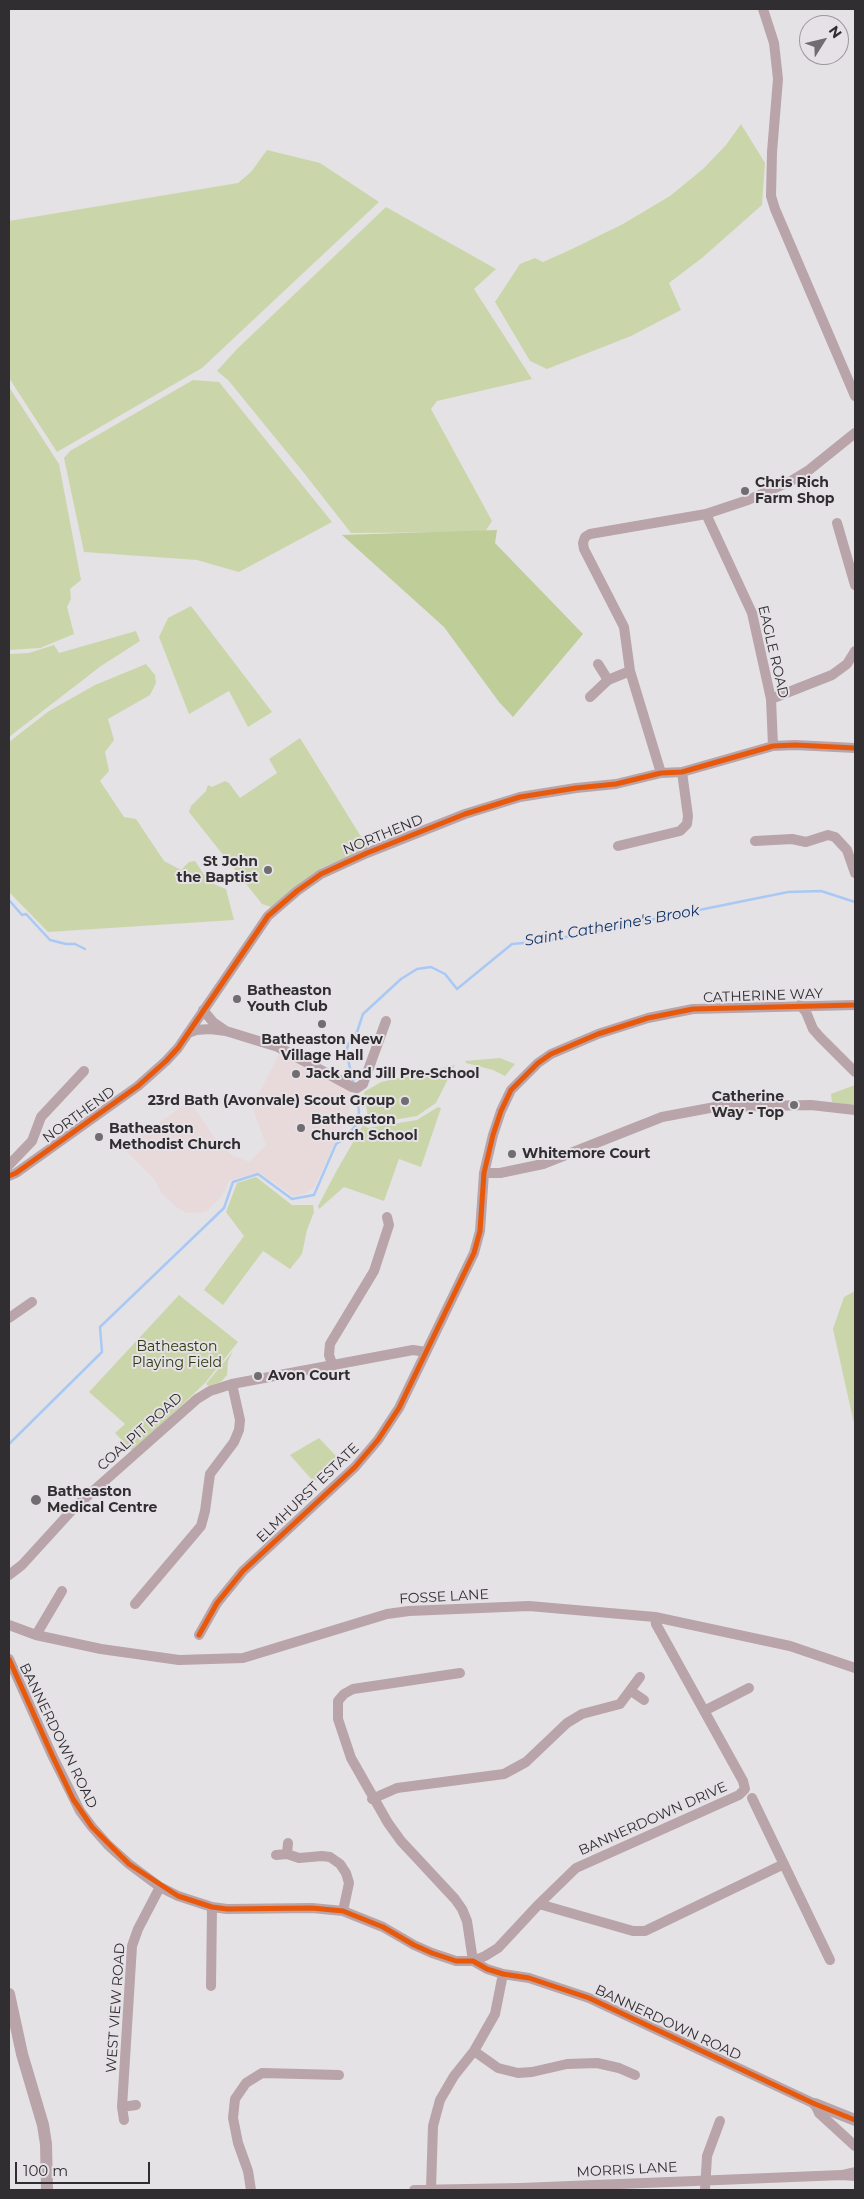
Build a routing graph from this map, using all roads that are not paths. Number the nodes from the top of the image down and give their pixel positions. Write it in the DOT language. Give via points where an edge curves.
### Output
graph roads {
  1 [pos="763,9"];
  2 [pos="855,396"];
  3 [pos="855,433"];
  4 [pos="706,514"];
  5 [pos="837,523"];
  6 [pos="855,585"];
  7 [pos="855,651"];
  8 [pos="598,664"];
  9 [pos="630,671"];
  10 [pos="608,680"];
  11 [pos="590,697"];
  12 [pos="771,700"];
  13 [pos="773,746"];
  14 [pos="855,748"];
  15 [pos="682,772"];
  16 [pos="661,773"];
  17 [pos="755,841"];
  18 [pos="618,846"];
  19 [pos="855,873"];
  20 [pos="800,1005"];
  21 [pos="855,1005"];
  22 [pos="203,1010"];
  23 [pos="386,1022"];
  24 [pos="226,1031"];
  25 [pos="188,1033"];
  26 [pos="84,1071"];
  27 [pos="855,1072"];
  28 [pos="855,1110"];
  29 [pos="9,1165"];
  30 [pos="484,1173"];
  31 [pos="9,1176"];
  32 [pos="387,1217"];
  33 [pos="32,1302"];
  34 [pos="9,1318"];
  35 [pos="426,1352"];
  36 [pos="333,1366"];
  37 [pos="232,1384"];
  38 [pos="9,1575"];
  39 [pos="62,1591"];
  40 [pos="135,1604"];
  41 [pos="655,1617"];
  42 [pos="9,1625"];
  43 [pos="205,1630"];
  44 [pos="36,1635"];
  45 [pos="9,1659"];
  46 [pos="855,1668"];
  47 [pos="460,1673"];
  48 [pos="640,1677"];
  49 [pos="749,1688"];
  50 [pos="631,1691"];
  51 [pos="644,1700"];
  52 [pos="704,1711"];
  53 [pos="752,1798"];
  54 [pos="372,1799"];
  55 [pos="276,1854"];
  56 [pos="784,1864"];
  57 [pos="160,1887"];
  58 [pos="539,1904"];
  59 [pos="212,1907"];
  60 [pos="344,1912"];
  61 [pos="830,1960"];
  62 [pos="473,1961"];
  63 [pos="503,1974"];
  64 [pos="211,1986"];
  65 [pos="9,1994"];
  66 [pos="474,2051"];
  67 [pos="339,2075"];
  68 [pos="635,2075"];
  69 [pos="815,2104"];
  70 [pos="136,2105"];
  71 [pos="122,2107"];
  72 [pos="124,2120"];
  73 [pos="855,2120"];
  74 [pos="720,2121"];
  75 [pos="855,2146"];
  76 [pos="855,2172"];
  77 [pos="842,2175"];
  78 [pos="855,2176"];
  79 [pos="706,2185"];
  80 [pos="431,2189"];
  81 [pos="47,2190"];
  82 [pos="251,2190"];
  83 [pos="414,2190"];
  1 -- 2 [label="street" via="774,43 778,79 771,196"];
  3 -- 4 [label="street" via="791,481"];
  4 -- 9 [label="street" via="590,534 582,543 624,627"];
  4 -- 12 [label="street, EAGLE ROAD" via="752,613"];
  5 -- 6 [label="street"];
  7 -- 12 [label="street" via="847,664 832,675"];
  8 -- 10 [label="street"];
  9 -- 10 [label="street"];
  9 -- 16 [label="street"];
  10 -- 11 [label="street"];
  12 -- 13 [label="street, EAGLE ROAD"];
  13 -- 14 [label="street, NORTHEND"];
  13 -- 15 [label="street, NORTHEND"];
  15 -- 16 [label="street, NORTHEND"];
  15 -- 18 [label="street" via="688,816 680,831"];
  16 -- 22 [label="street, NORTHEND" via="616,784 528,796 465,814 322,874 268,916"];
  17 -- 19 [label="street" via="792,839 806,842 828,835 835,837 847,850"];
  20 -- 21 [label="street, CATHERINE WAY"];
  20 -- 27 [label="street, CATHERINE WAY" via="813,1029"];
  20 -- 30 [label="street, CATHERINE WAY" via="694,1009 648,1018 551,1054 511,1090 492,1135"];
  22 -- 24 [label="street"];
  22 -- 25 [label="street, NORTHEND"];
  23 -- 24 [label="street" via="363,1084 355,1088 278,1047"];
  24 -- 25 [label="street" via="210,1029"];
  25 -- 31 [label="street, NORTHEND" via="166,1061 138,1086"];
  26 -- 29 [label="street" via="41,1118 32,1141"];
  28 -- 30 [label="street" via="811,1104 715,1107 662,1117 543,1164"];
  30 -- 35 [label="street, ELMHURST ESTATE" via="480,1231 474,1253"];
  32 -- 36 [label="street" via="389,1224 374,1272 330,1344"];
  33 -- 34 [label="street"];
  35 -- 36 [label="street" via="413,1350"];
  35 -- 43 [label="street, ELMHURST ESTATE" via="399,1408 378,1440 355,1467 243,1571 217,1603"];
  36 -- 37 [label="street"];
  37 -- 38 [label="street, COALPIT ROAD" via="197,1399 74,1508"];
  37 -- 40 [label="street" via="239,1430 210,1474 201,1526"];
  39 -- 44 [label="street"];
  41 -- 44 [label="street, FOSSE LANE" via="528,1606 409,1611 387,1614 243,1658 179,1660 101,1649"];
  41 -- 46 [label="street, FOSSE LANE" via="772,1641"];
  41 -- 52 [label="street, BANNERDOWN DRIVE"];
  42 -- 44 [label="street, FOSSE LANE"];
  45 -- 57 [label="street, BANNERDOWN ROAD" via="80,1811 108,1845"];
  47 -- 54 [label="street" via="353,1689 338,1701 338,1719 351,1758"];
  48 -- 50 [label="street"];
  49 -- 52 [label="street"];
  50 -- 51 [label="street"];
  50 -- 54 [label="street" via="620,1704 582,1714 567,1723 526,1762 504,1774 397,1788"];
  52 -- 58 [label="street, BANNERDOWN DRIVE" via="745,1789 739,1795 576,1868"];
  53 -- 56 [label="street"];
  54 -- 62 [label="street" via="401,1842 462,1909 467,1920"];
  55 -- 60 [label="street" via="288,1848 299,1858 330,1857 340,1864 348,1883"];
  56 -- 58 [label="street" via="645,1931 633,1931"];
  56 -- 61 [label="street"];
  57 -- 59 [label="street, BANNERDOWN ROAD"];
  57 -- 71 [label="street, WEST VIEW ROAD" via="132,1946"];
  58 -- 62 [label="street, BANNERDOWN DRIVE" via="498,1948"];
  59 -- 60 [label="street, BANNERDOWN ROAD" via="312,1908"];
  59 -- 64 [label="street"];
  60 -- 62 [label="street, BANNERDOWN ROAD" via="383,1927 432,1953"];
  62 -- 63 [label="street, BANNERDOWN ROAD"];
  63 -- 66 [label="street" via="495,2014"];
  63 -- 69 [label="street, BANNERDOWN ROAD" via="529,1978 589,1998"];
  65 -- 81 [label="street" via="43,2125"];
  66 -- 68 [label="street" via="498,2068 518,2073 567,2064 597,2063"];
  66 -- 80 [label="street" via="440,2100 433,2126"];
  67 -- 82 [label="street" via="262,2073 246,2083 235,2099 233,2118"];
  69 -- 73 [label="street, BANNERDOWN ROAD"];
  69 -- 75 [label="street" via="819,2113"];
  70 -- 71 [label="street"];
  71 -- 72 [label="street, WEST VIEW ROAD"];
  74 -- 79 [label="street" via="707,2156"];
  76 -- 77 [label="street, MORRIS LANE"];
  77 -- 78 [label="street, MORRIS LANE"];
  77 -- 79 [label="street, MORRIS LANE"];
  79 -- 80 [label="street, MORRIS LANE"];
  80 -- 83 [label="street, MORRIS LANE"];
}
